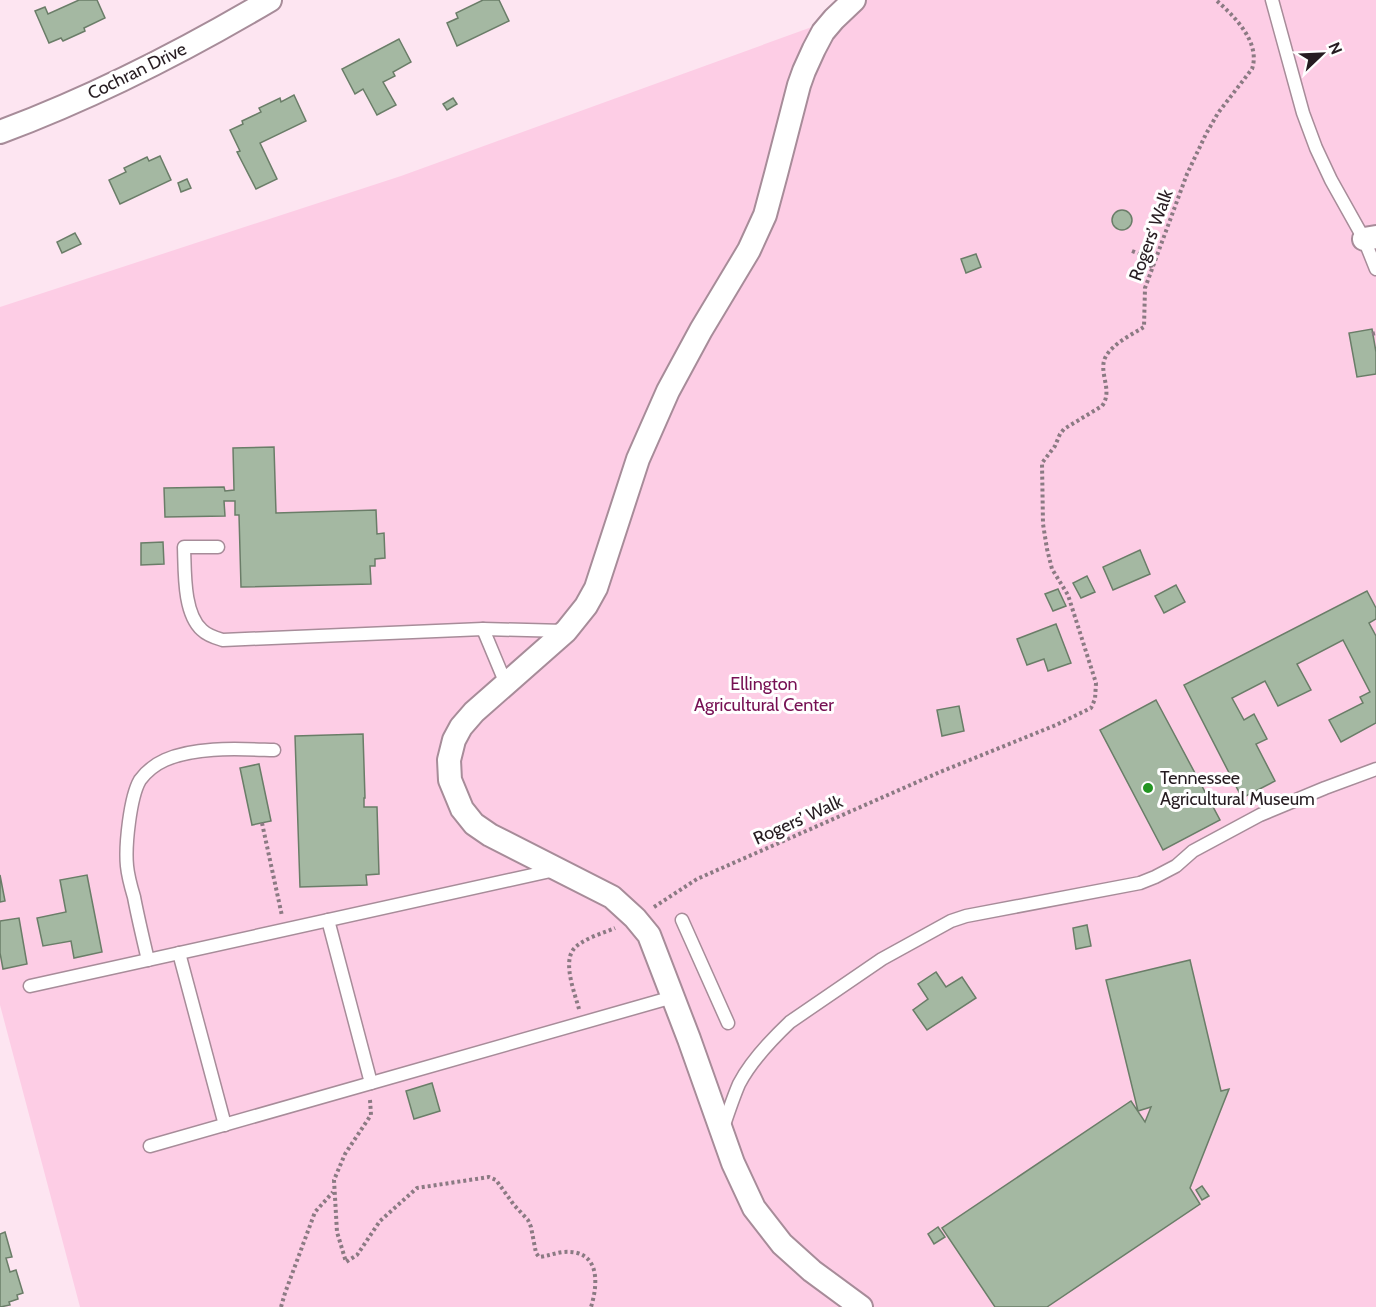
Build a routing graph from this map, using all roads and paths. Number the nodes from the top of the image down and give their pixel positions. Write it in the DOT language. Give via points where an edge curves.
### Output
graph roads {
  1 [pos="270,0"];
  2 [pos="854,0"];
  3 [pos="1216,0"];
  4 [pos="1272,0"];
  5 [pos="0,132"];
  6 [pos="1370,238"];
  7 [pos="1132,251"];
  8 [pos="1376,269"];
  9 [pos="1152,270"];
  10 [pos="218,547"];
  11 [pos="483,629"];
  12 [pos="566,631"];
  13 [pos="506,684"];
  14 [pos="274,750"];
  15 [pos="1376,769"];
  16 [pos="262,823"];
  17 [pos="559,870"];
  18 [pos="635,918"];
  19 [pos="328,920"];
  20 [pos="682,920"];
  21 [pos="285,930"];
  22 [pos="179,953"];
  23 [pos="148,960"];
  24 [pos="30,986"];
  25 [pos="673,997"];
  26 [pos="582,1023"];
  27 [pos="728,1023"];
  28 [pos="371,1083"];
  29 [pos="370,1097"];
  30 [pos="225,1125"];
  31 [pos="721,1132"];
  32 [pos="150,1146"];
  33 [pos="334,1192"];
  34 [pos="281,1307"];
  35 [pos="591,1307"];
  36 [pos="861,1307"];
  1 -- 5 [label="street, Cochran Drive" via="165,58"];
  2 -- 12 [label="street" via="823,32 813,50 799,85 765,215 668,391 638,459 596,588"];
  3 -- 9 [label="path, Rogers’ Walk" via="1245,31 1254,62 1206,134"];
  4 -- 6 [label="lane" via="1316,148"];
  6 -- 8 [label="lane"];
  7 -- 9 [label="path" via="1145,256"];
  9 -- 18 [label="path, Rogers’ Walk" via="1146,288 1144,327 1111,350 1102,364 1105,402 1064,429 1042,463 1047,549 1052,569 1068,595 1092,666 1096,683 1091,708 697,879"];
  10 -- 11 [label="lane" via="184,547 189,607 201,630 212,637 223,640"];
  11 -- 12 [label="lane"];
  11 -- 13 [label="lane"];
  12 -- 13 [label="street"];
  13 -- 17 [label="street" via="461,727 450,754 450,780 462,809 479,828"];
  14 -- 23 [label="lane" via="200,751 177,756 163,761 140,780 130,814 126,852"];
  15 -- 31 [label="lane" via="1260,815 1148,880 966,916 882,958 777,1035 746,1072"];
  16 -- 21 [label="path"];
  17 -- 18 [label="street" via="612,897"];
  17 -- 19 [label="lane"];
  18 -- 25 [label="street" via="649,935"];
  18 -- 26 [label="path, Rogers’ Walk" via="573,950 569,972"];
  19 -- 21 [label="lane"];
  19 -- 28 [label="lane"];
  20 -- 27 [label="lane"];
  21 -- 22 [label="lane"];
  22 -- 23 [label="lane"];
  22 -- 30 [label="lane"];
  23 -- 24 [label="lane"];
  25 -- 26 [label="lane"];
  25 -- 31 [label="street"];
  26 -- 28 [label="lane"];
  28 -- 30 [label="lane"];
  29 -- 33 [label="path" via="371,1114 339,1166"];
  30 -- 32 [label="lane"];
  31 -- 36 [label="street" via="754,1209 782,1244"];
  33 -- 34 [label="path" via="315,1212"];
  33 -- 35 [label="path" via="337,1232 346,1262 357,1255 381,1221 417,1188 489,1177 496,1180 528,1220 539,1257 576,1252 588,1258 596,1280"];
}
